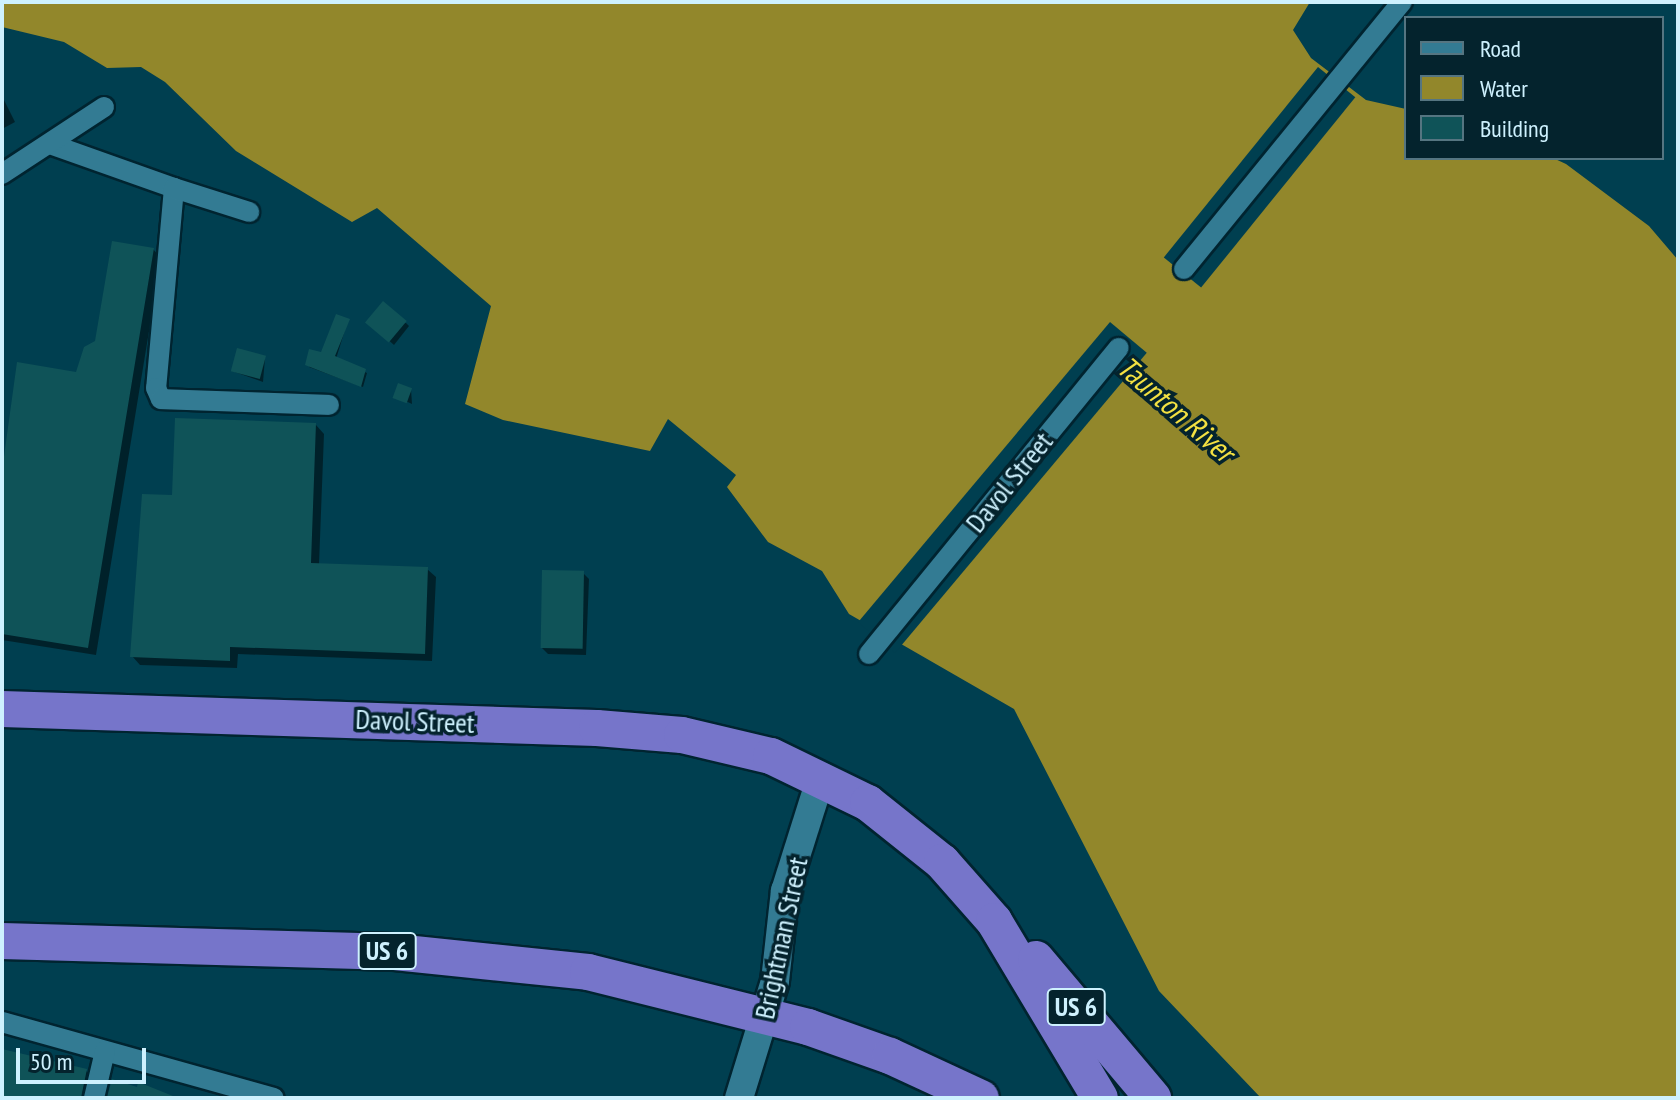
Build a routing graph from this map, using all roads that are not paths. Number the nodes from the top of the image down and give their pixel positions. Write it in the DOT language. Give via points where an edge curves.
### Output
graph roads {
  1 [pos="1402,2"];
  2 [pos="104,107"];
  3 [pos="50,144"];
  4 [pos="2,174"];
  5 [pos="174,188"];
  6 [pos="249,212"];
  7 [pos="1184,269"];
  8 [pos="1119,348"];
  9 [pos="329,405"];
  10 [pos="869,654"];
  11 [pos="2,709"];
  12 [pos="821,777"];
  13 [pos="994,921"];
  14 [pos="2,941"];
  15 [pos="766,1014"];
  16 [pos="2,1022"];
  17 [pos="105,1051"];
  18 [pos="260,1096"];
  19 [pos="94,1098"];
  20 [pos="739,1098"];
  21 [pos="981,1098"];
  22 [pos="1100,1098"];
  23 [pos="1153,1098"];
  1 -- 7 [label="street"];
  2 -- 3 [label="street"];
  3 -- 4 [label="street"];
  3 -- 5 [label="street"];
  5 -- 6 [label="street"];
  5 -- 9 [label="street" via="156,388 161,399"];
  8 -- 10 [label="street, Davol Street"];
  11 -- 12 [label="highway, Davol Street / US 6" via="644,731 728,743"];
  12 -- 13 [label="highway, US 6" via="868,803 922,845"];
  12 -- 15 [label="main road, Brightman Street" via="785,891"];
  13 -- 22 [label="highway"];
  13 -- 23 [label="highway, US 6" via="1043,965"];
  14 -- 15 [label="highway, US 6" via="457,955 625,978"];
  15 -- 20 [label="main road, Brightman Street"];
  15 -- 21 [label="highway, US 6" via="890,1056"];
  16 -- 17 [label="street"];
  17 -- 18 [label="street"];
  17 -- 19 [label="street"];
}
